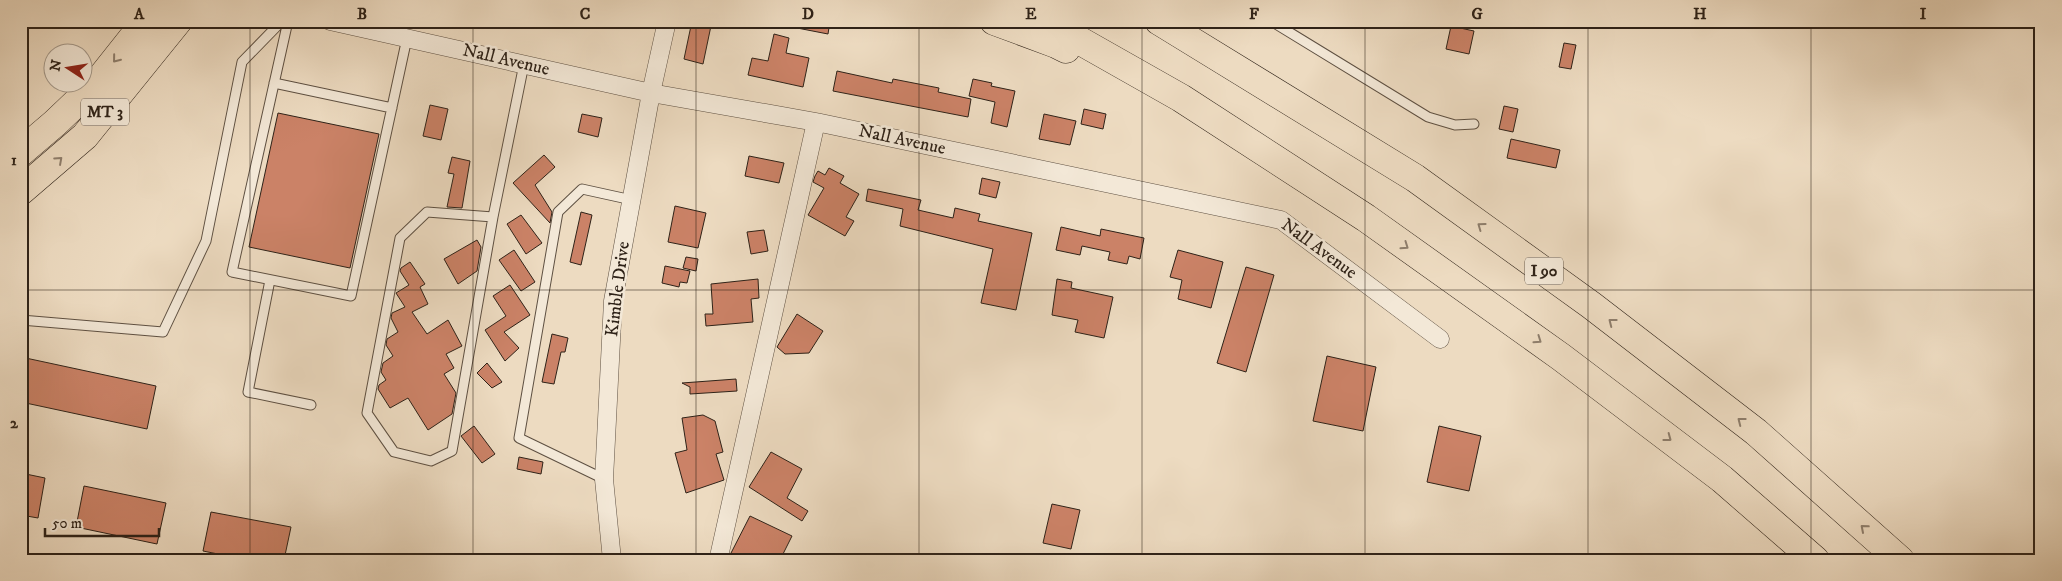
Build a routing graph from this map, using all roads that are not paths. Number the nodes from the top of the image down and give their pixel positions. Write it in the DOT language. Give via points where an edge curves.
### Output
graph roads {
  1 [pos="146,21"];
  2 [pos="178,21"];
  3 [pos="282,21"];
  4 [pos="288,21"];
  5 [pos="330,21"];
  6 [pos="667,21"];
  7 [pos="994,21"];
  8 [pos="1045,21"];
  9 [pos="1160,21"];
  10 [pos="1271,21"];
  11 [pos="406,38"];
  12 [pos="524,64"];
  13 [pos="274,83"];
  14 [pos="651,93"];
  15 [pos="392,108"];
  16 [pos="816,122"];
  17 [pos="1474,124"];
  18 [pos="21,152"];
  19 [pos="21,191"];
  20 [pos="632,200"];
  21 [pos="493,217"];
  22 [pos="1366,218"];
  23 [pos="270,280"];
  24 [pos="21,320"];
  25 [pos="1440,339"];
  26 [pos="311,404"];
  27 [pos="604,479"];
  28 [pos="720,552"];
  29 [pos="612,560"];
  30 [pos="1815,560"];
  31 [pos="1900,560"];
  1 -- 18 [label="main road, MT 3, one-way" via="96,84"];
  19 -- 2 [label="main road, MT 3, one-way" via="85,136"];
  3 -- 24 [label="lane" via="242,62 206,240 163,332"];
  4 -- 13 [label="lane"];
  5 -- 11 [label="street, Nall Avenue"];
  6 -- 14 [label="street, Kimble Drive"];
  7 -- 22 [label="main road" via="1056,44"];
  8 -- 22 [label="main road" via="1182,98"];
  31 -- 9 [label="main road, I 90, one-way" via="1756,432 1591,305 1415,178"];
  10 -- 17 [label="lane" via="1428,117 1455,124"];
  11 -- 12 [label="street, Nall Avenue"];
  11 -- 15 [label="lane"];
  12 -- 14 [label="street, Nall Avenue"];
  12 -- 21 [label="lane"];
  13 -- 15 [label="lane"];
  13 -- 23 [label="lane" via="232,272"];
  14 -- 16 [label="street, Nall Avenue"];
  14 -- 20 [label="street, Kimble Drive"];
  15 -- 23 [label="lane" via="351,296"];
  16 -- 25 [label="street, Nall Avenue" via="1281,220"];
  16 -- 28 [label="street"];
  20 -- 27 [label="street, Kimble Drive" via="614,300"];
  20 -- 27 [label="lane" via="582,189 558,212 519,438"];
  21 -- 21 [label="lane" via="452,451 431,461 394,452 367,413 400,238 427,212"];
  22 -- 30 [label="main road, one-way" via="1561,356 1722,479"];
  23 -- 26 [label="lane" via="248,392"];
  27 -- 29 [label="street, Kimble Drive"];
}
